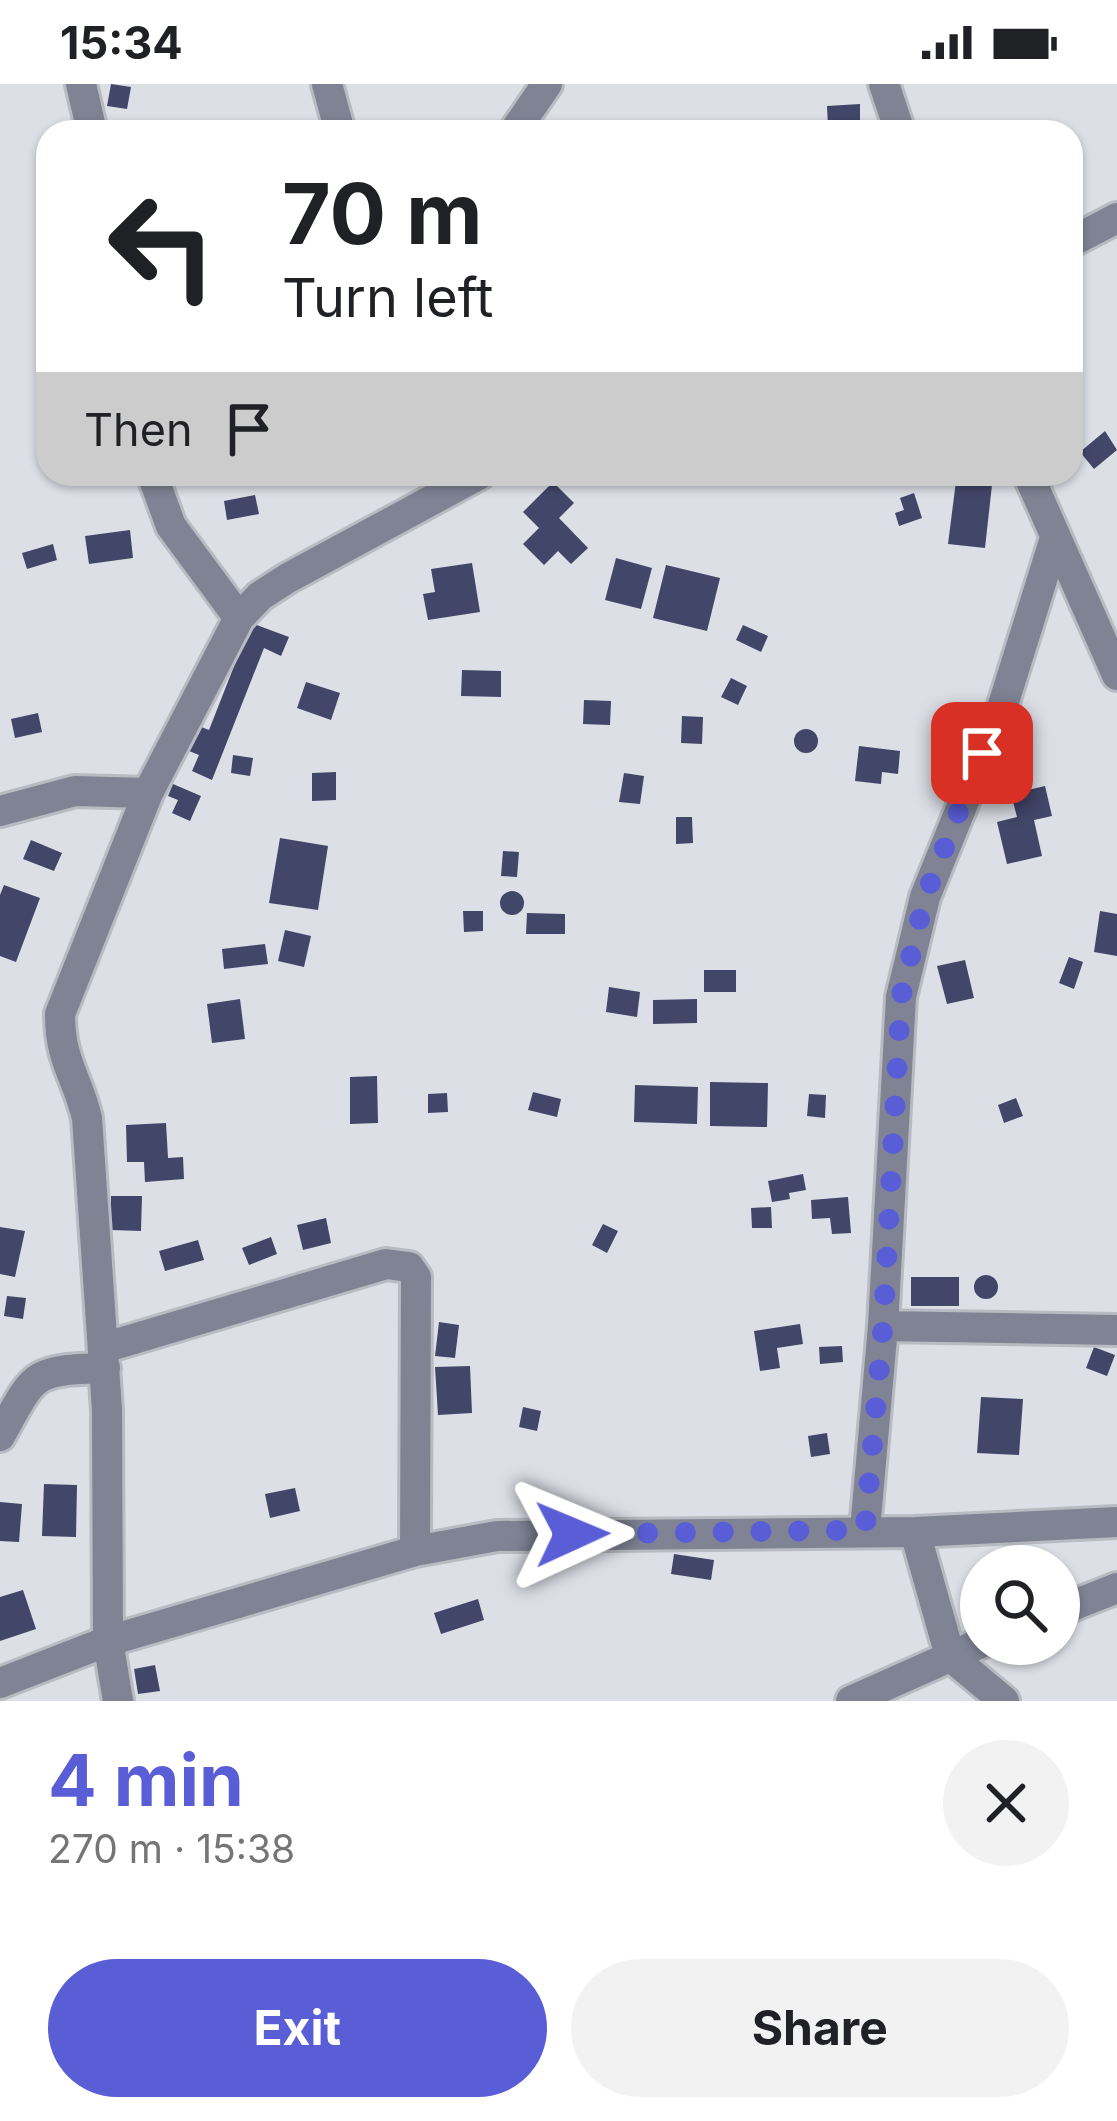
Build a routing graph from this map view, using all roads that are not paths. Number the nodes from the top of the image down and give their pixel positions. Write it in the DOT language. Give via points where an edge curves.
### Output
graph roads {
  1 [pos="81,84"];
  2 [pos="327,84"];
  3 [pos="547,84"];
  4 [pos="884,84"];
  5 [pos="89,120"];
  6 [pos="337,120"];
  7 [pos="522,120"];
  8 [pos="896,120"];
  9 [pos="1117,218"];
  10 [pos="1083,236"];
  11 [pos="156,486"];
  12 [pos="458,486"];
  13 [pos="1033,486"];
  14 [pos="1054,538"];
  15 [pos="238,618"];
  16 [pos="1117,675"];
  17 [pos="148,794"];
  18 [pos="0,811"];
  19 [pos="883,1326"];
  20 [pos="1117,1330"];
  21 [pos="104,1358"];
  22 [pos="0,1436"];
  23 [pos="1117,1522"];
  24 [pos="865,1530"];
  25 [pos="916,1532"];
  26 [pos="416,1551"];
  27 [pos="1117,1588"];
  28 [pos="1080,1603"];
  29 [pos="107,1641"];
  30 [pos="960,1652"];
  31 [pos="950,1656"];
  32 [pos="0,1683"];
  33 [pos="118,1701"];
  34 [pos="851,1701"];
  35 [pos="1004,1701"];
  1 -- 5 [label="street"];
  2 -- 6 [label="street"];
  3 -- 7 [label="street"];
  4 -- 8 [label="street"];
  9 -- 10 [label="street"];
  11 -- 15 [label="street" via="171,526"];
  12 -- 15 [label="street" via="288,578"];
  13 -- 14 [label="street"];
  14 -- 16 [label="street"];
  14 -- 19 [label="street" via="1003,705 925,897 901,997"];
  15 -- 17 [label="street"];
  17 -- 18 [label="street" via="75,791"];
  17 -- 21 [label="street" via="60,1014 60,1047 87,1118"];
  19 -- 20 [label="street"];
  19 -- 24 [label="street"];
  21 -- 22 [label="street" via="39,1375"];
  21 -- 26 [label="street" via="386,1264 409,1267 416,1276"];
  21 -- 29 [label="street"];
  23 -- 25 [label="street"];
  24 -- 25 [label="street"];
  24 -- 26 [label="street" via="497,1536"];
  25 -- 31 [label="street"];
  26 -- 29 [label="street"];
  27 -- 28 [label="street"];
  29 -- 32 [label="street"];
  29 -- 33 [label="street"];
  30 -- 31 [label="street"];
  31 -- 34 [label="street"];
  31 -- 35 [label="street"];
}
